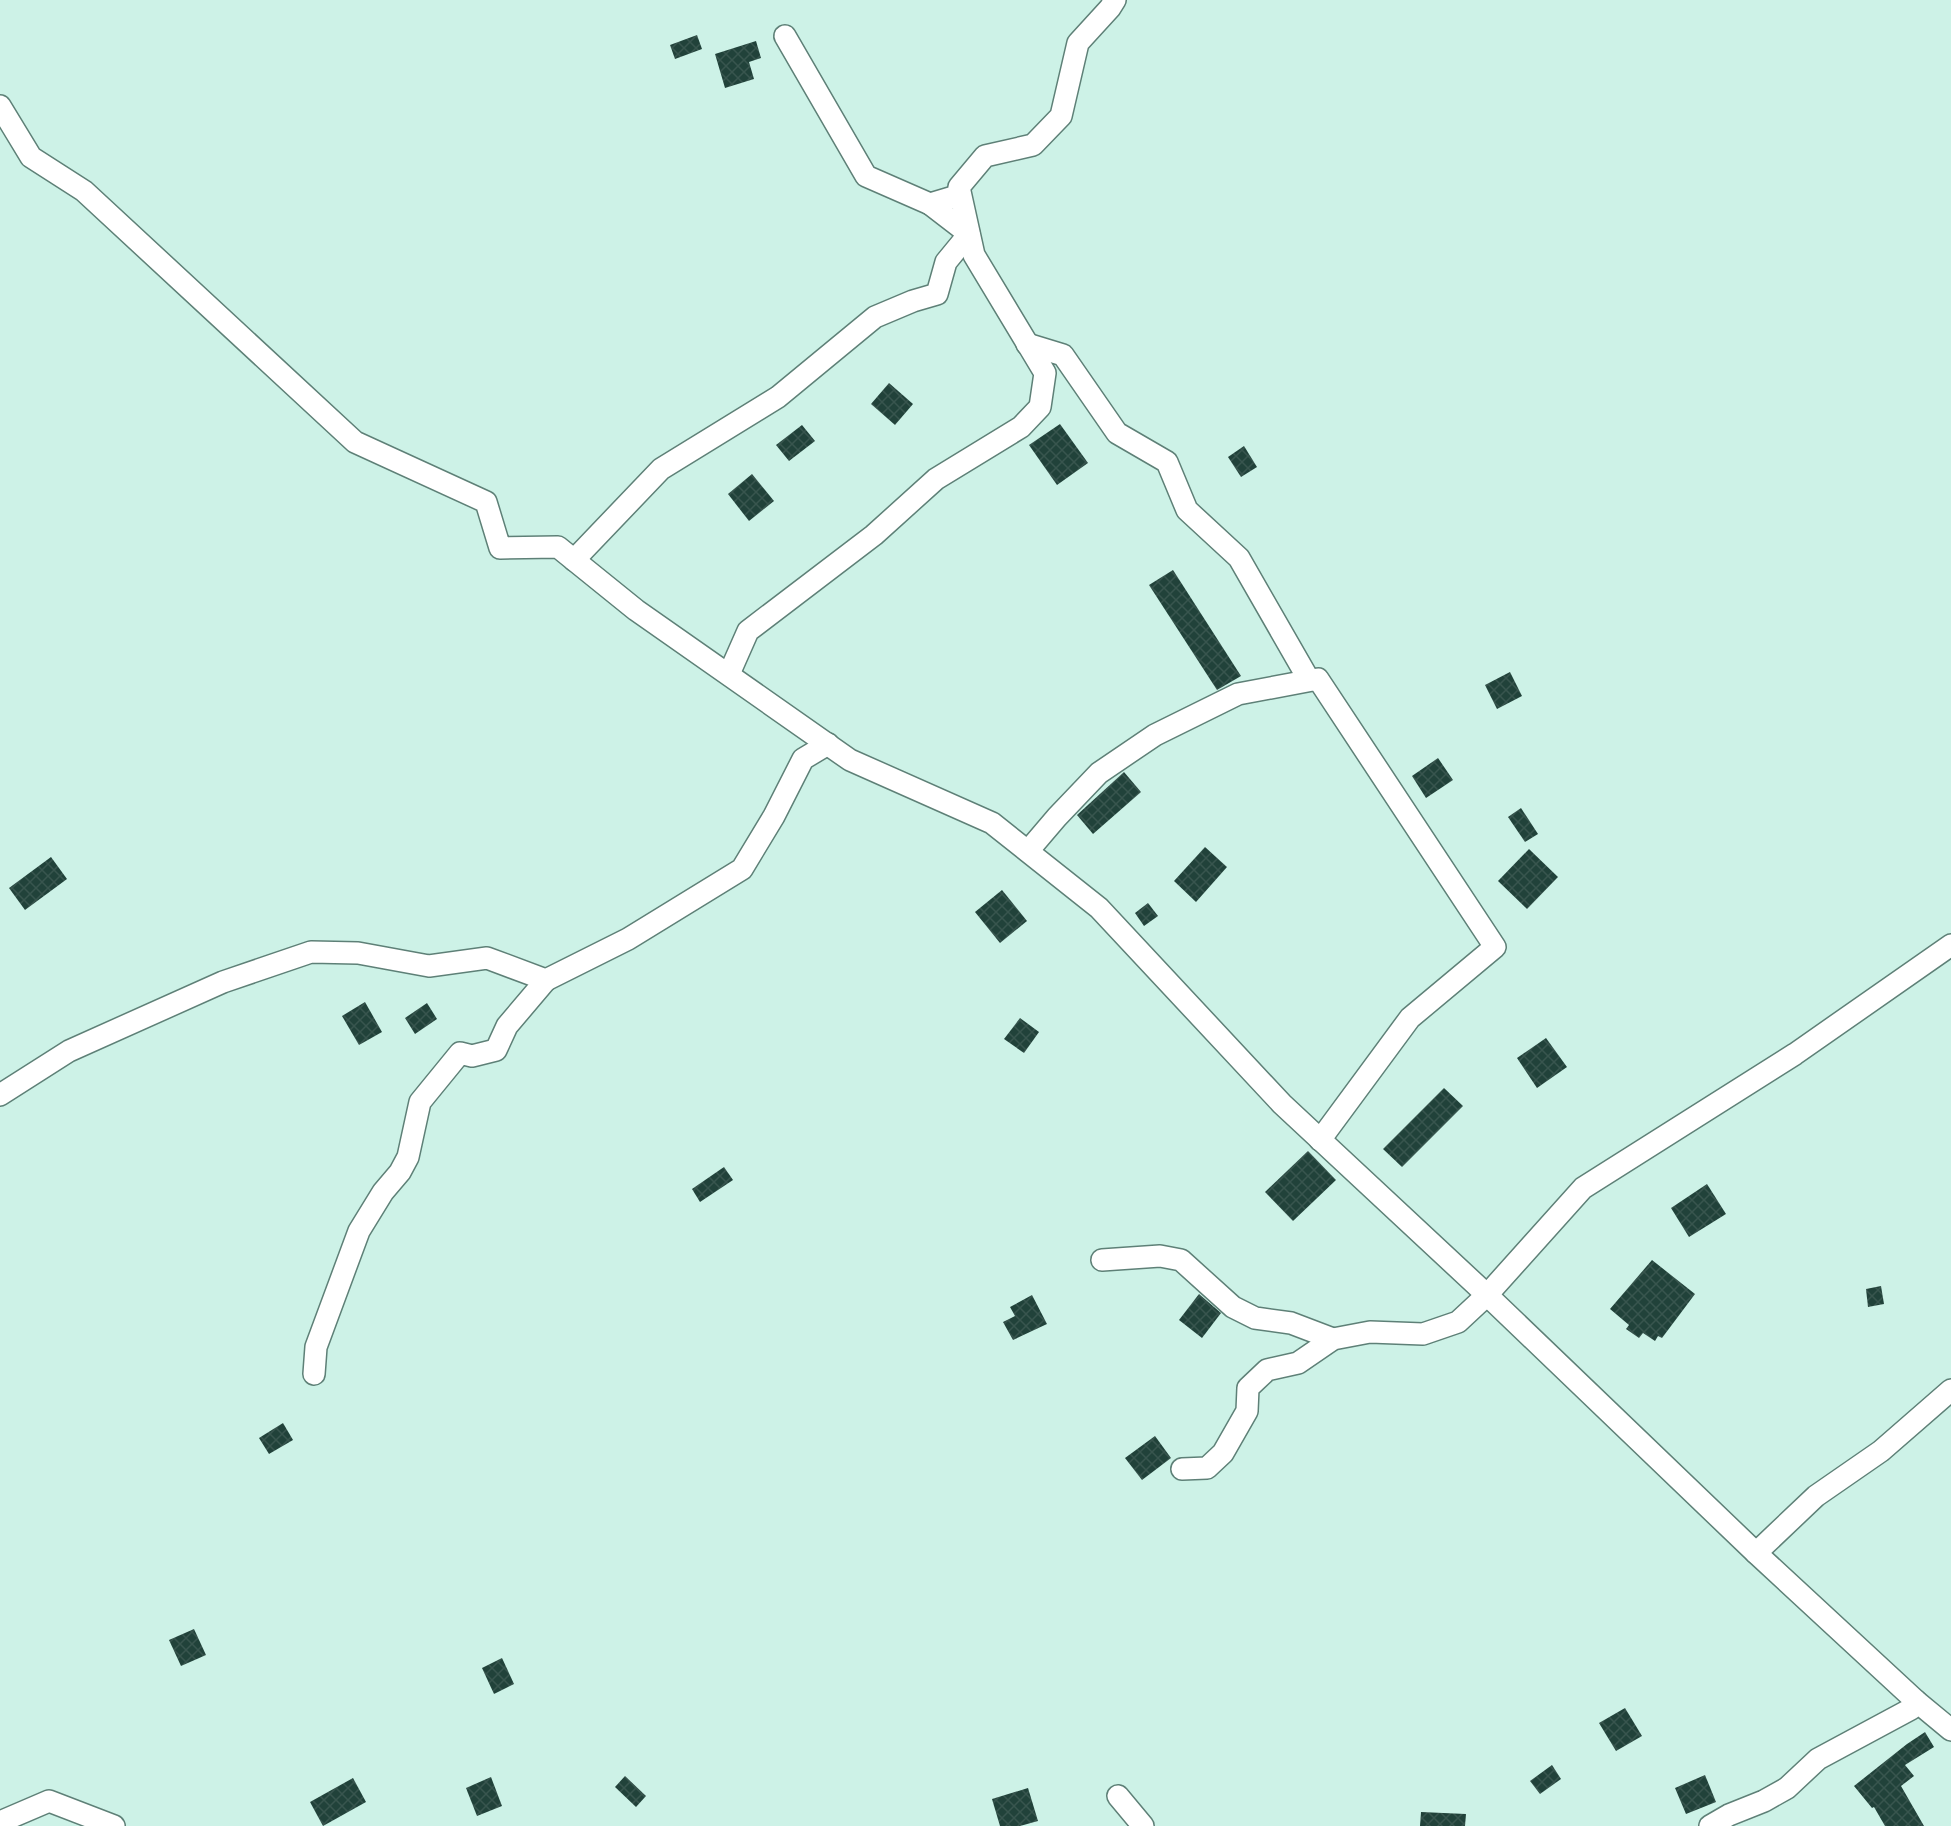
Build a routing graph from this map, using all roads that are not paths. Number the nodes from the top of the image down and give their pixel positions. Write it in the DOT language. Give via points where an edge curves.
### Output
graph roads {
  1 [pos="1115,0"];
  2 [pos="785,36"];
  3 [pos="0,106"];
  4 [pos="960,195"];
  5 [pos="930,204"];
  6 [pos="969,234"];
  7 [pos="1027,344"];
  8 [pos="574,560"];
  9 [pos="729,674"];
  10 [pos="1309,680"];
  11 [pos="828,744"];
  12 [pos="1028,852"];
  13 [pos="1951,945"];
  14 [pos="546,980"];
  15 [pos="0,1095"];
  16 [pos="1320,1140"];
  17 [pos="1102,1260"];
  18 [pos="1487,1295"];
  19 [pos="1332,1339"];
  20 [pos="314,1374"];
  21 [pos="1951,1390"];
  22 [pos="1182,1469"];
  23 [pos="1756,1553"];
  24 [pos="1916,1701"];
  25 [pos="1951,1730"];
  26 [pos="1118,1796"];
  27 [pos="0,1822"];
  28 [pos="114,1826"];
  29 [pos="1143,1826"];
  30 [pos="1710,1826"];
  1 -- 4 [label="street" via="1078,43 1061,116 1033,145 985,156 959,187"];
  2 -- 5 [label="street" via="866,176"];
  3 -- 8 [label="street" via="31,157 84,191 355,442 486,502 500,548 558,547"];
  4 -- 5 [label="street"];
  4 -- 6 [label="street"];
  5 -- 6 [label="street"];
  6 -- 7 [label="street" via="974,255"];
  6 -- 8 [label="street" via="946,262 937,294 875,317 778,397 661,469"];
  7 -- 9 [label="street" via="1045,373 1040,407 1021,427 936,479 874,535 748,631"];
  7 -- 10 [label="street" via="1063,355 1117,433 1167,462 1187,510 1239,558"];
  8 -- 9 [label="street" via="636,610"];
  9 -- 11 [label="street"];
  10 -- 12 [label="street" via="1238,694 1155,735 1099,773"];
  10 -- 16 [label="street" via="1318,679 1495,947 1410,1018"];
  11 -- 12 [label="street" via="850,760 992,824"];
  11 -- 14 [label="street" via="803,759 742,869 628,939"];
  12 -- 16 [label="street" via="1099,908"];
  13 -- 18 [label="street" via="1795,1054 1583,1188"];
  14 -- 15 [label="street" via="487,958 429,966 358,953 312,952 223,982 69,1051"];
  14 -- 20 [label="street" via="507,1026 496,1050 472,1056 460,1053 420,1101 408,1157 359,1230 316,1347"];
  16 -- 18 [label="street"];
  17 -- 19 [label="street" via="1180,1260 1233,1307 1255,1318 1291,1323"];
  18 -- 19 [label="street" via="1458,1322 1423,1334 1370,1332"];
  18 -- 23 [label="street"];
  19 -- 22 [label="street" via="1298,1363 1267,1370 1248,1388 1247,1411 1223,1453 1207,1468"];
  21 -- 23 [label="street" via="1881,1451 1816,1496"];
  23 -- 24 [label="street"];
  24 -- 25 [label="street"];
  24 -- 30 [label="street" via="1911,1709 1818,1760 1787,1788"];
  26 -- 29 [label="street"];
  27 -- 28 [label="street" via="49,1801"];
}
